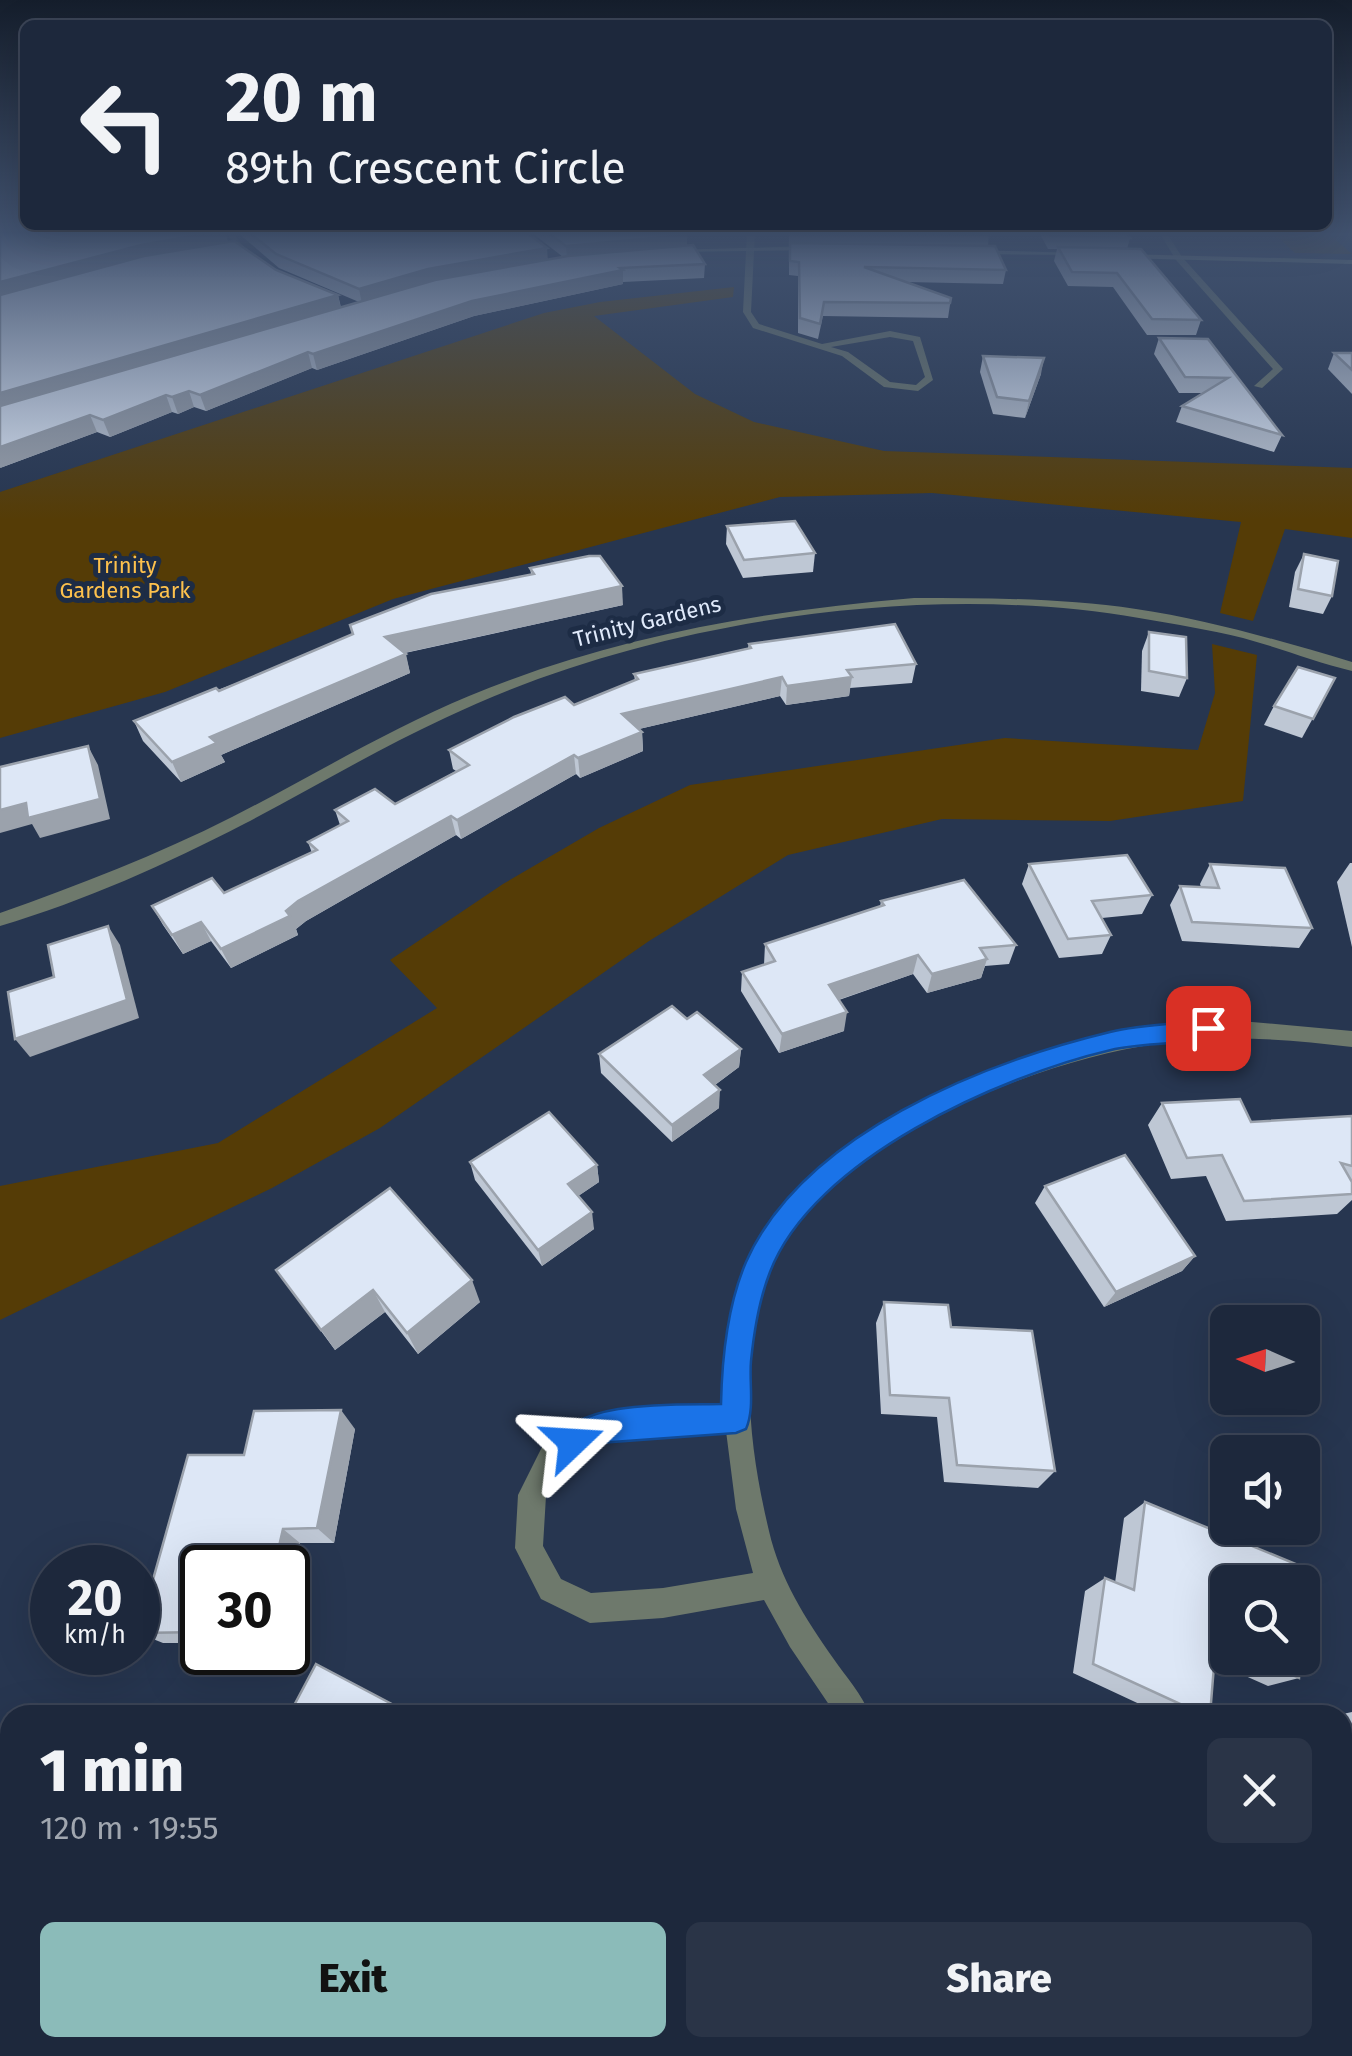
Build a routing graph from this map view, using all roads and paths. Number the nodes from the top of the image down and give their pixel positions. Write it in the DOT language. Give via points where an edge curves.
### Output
graph roads {
  1 [pos="763,328"];
  2 [pos="1241,328"];
  3 [pos="826,345"];
  4 [pos="1259,386"];
  5 [pos="1352,667"];
  6 [pos="0,920"];
  7 [pos="1352,1039"];
  8 [pos="736,1418"];
  9 [pos="771,1584"];
  10 [pos="848,1705"];
  1 -- 3 [label="street"];
  2 -- 4 [label="street" via="1278,369"];
  3 -- 3 [label="street" via="904,335 921,345 928,384 888,385"];
  5 -- 6 [label="street, Trinity Gardens" via="1233,632 1081,604 882,603 718,624 478,697 204,838"];
  7 -- 8 [label="street" via="1208,1028 1113,1040 1019,1068 884,1134 816,1186 781,1225 758,1266 736,1362"];
  8 -- 9 [label="street"];
  8 -- 9 [label="street" via="594,1428 551,1456 532,1495 530,1548 551,1589 590,1608"];
  9 -- 10 [label="street"];
}
